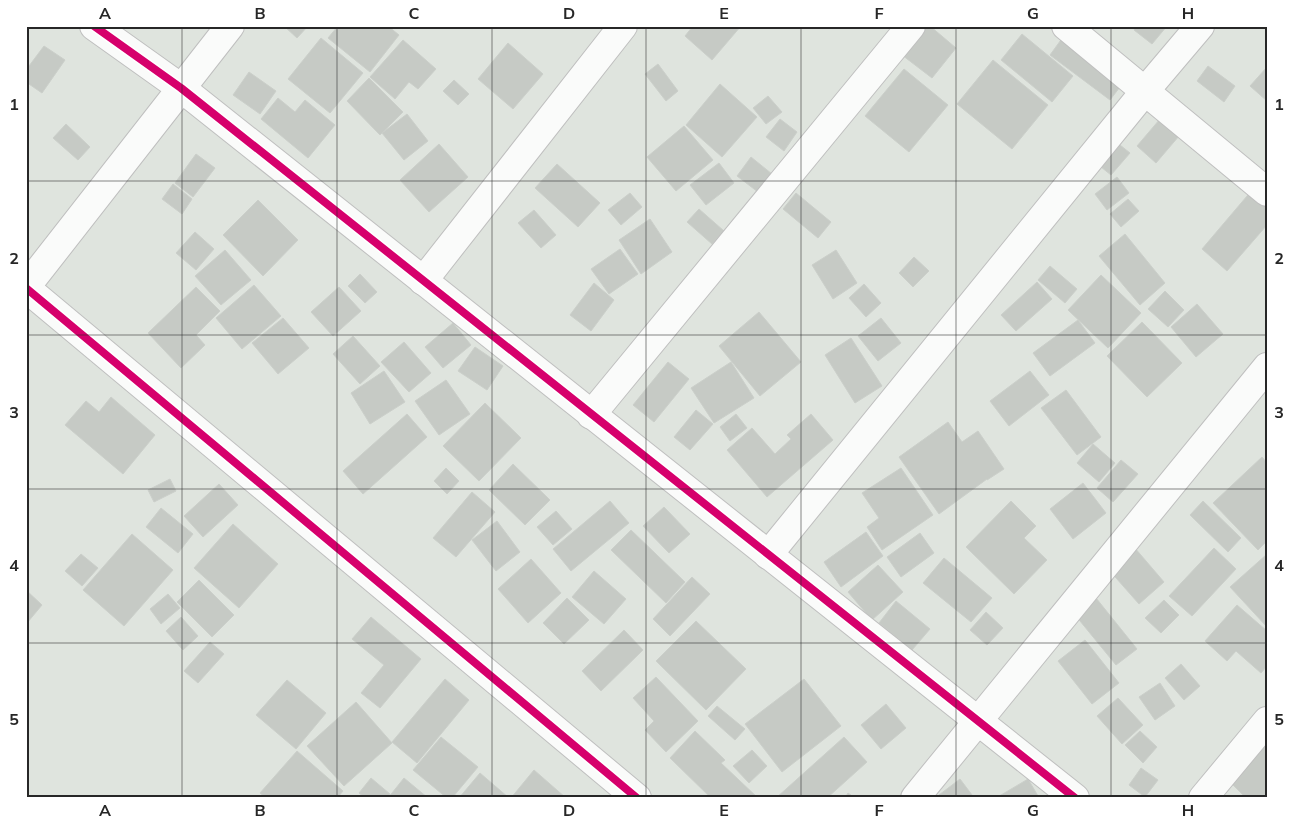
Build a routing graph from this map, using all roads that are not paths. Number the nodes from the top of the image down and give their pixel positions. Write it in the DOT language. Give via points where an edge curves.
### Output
graph roads {
  1 [pos="94,26"];
  2 [pos="230,26"];
  3 [pos="623,26"];
  4 [pos="911,26"];
  5 [pos="1066,26"];
  6 [pos="1200,26"];
  7 [pos="181,88"];
  8 [pos="1145,91"];
  9 [pos="1267,192"];
  10 [pos="423,281"];
  11 [pos="26,287"];
  12 [pos="1267,367"];
  13 [pos="591,414"];
  14 [pos="768,555"];
  15 [pos="1267,721"];
  16 [pos="978,722"];
  17 [pos="637,798"];
  18 [pos="915,798"];
  19 [pos="1075,798"];
  20 [pos="1203,798"];
  1 -- 7 [label="street"];
  2 -- 7 [label="street"];
  3 -- 10 [label="street"];
  4 -- 13 [label="street"];
  5 -- 8 [label="street"];
  6 -- 8 [label="street"];
  7 -- 10 [label="street"];
  7 -- 11 [label="street"];
  8 -- 9 [label="street"];
  8 -- 14 [label="street"];
  10 -- 13 [label="street"];
  11 -- 17 [label="street"];
  12 -- 16 [label="street"];
  13 -- 14 [label="street"];
  14 -- 16 [label="street"];
  15 -- 20 [label="street"];
  16 -- 18 [label="street"];
  16 -- 19 [label="street"];
}
